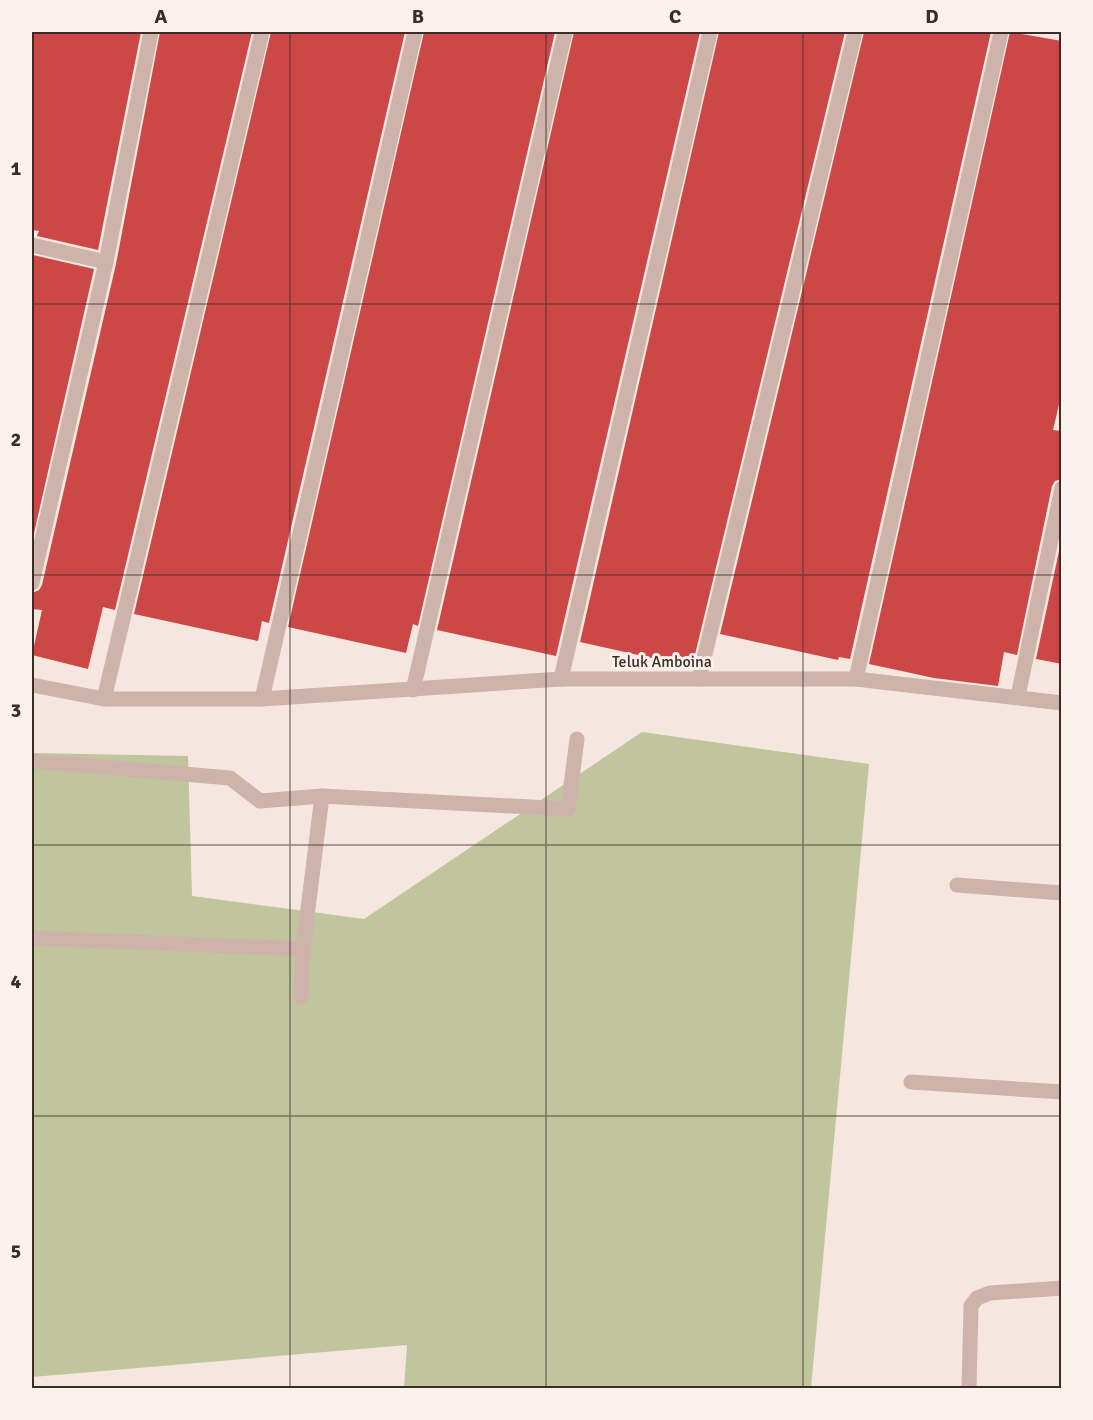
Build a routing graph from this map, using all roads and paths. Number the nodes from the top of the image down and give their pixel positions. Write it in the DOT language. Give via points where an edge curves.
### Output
graph roads {
  1 [pos="151,32"];
  2 [pos="262,32"];
  3 [pos="415,32"];
  4 [pos="565,32"];
  5 [pos="710,32"];
  6 [pos="855,32"];
  7 [pos="1001,32"];
  8 [pos="32,245"];
  9 [pos="106,262"];
  10 [pos="1062,488"];
  11 [pos="32,583"];
  12 [pos="561,679"];
  13 [pos="699,679"];
  14 [pos="856,679"];
  15 [pos="32,685"];
  16 [pos="413,690"];
  17 [pos="1018,696"];
  18 [pos="104,699"];
  19 [pos="262,699"];
  20 [pos="1062,703"];
  21 [pos="577,739"];
  22 [pos="32,761"];
  23 [pos="322,796"];
  24 [pos="957,885"];
  25 [pos="1062,893"];
  26 [pos="32,938"];
  27 [pos="303,949"];
  28 [pos="301,997"];
  29 [pos="910,1082"];
  30 [pos="1062,1092"];
  31 [pos="1062,1288"];
  32 [pos="969,1389"];
  1 -- 9 [label="street"];
  2 -- 18 [label="street"];
  3 -- 19 [label="street"];
  4 -- 16 [label="street"];
  5 -- 12 [label="street"];
  6 -- 13 [label="street"];
  7 -- 14 [label="street"];
  8 -- 9 [label="street"];
  9 -- 11 [label="street"];
  10 -- 17 [label="street"];
  12 -- 13 [label="street, Teluk Amboina"];
  12 -- 16 [label="street, Teluk Amboina"];
  13 -- 14 [label="street, Teluk Amboina"];
  14 -- 17 [label="street, Teluk Amboina"];
  15 -- 18 [label="street, Teluk Amboina"];
  16 -- 19 [label="street, Teluk Amboina"];
  17 -- 20 [label="street, Teluk Amboina"];
  18 -- 19 [label="street, Teluk Amboina"];
  21 -- 23 [label="street" via="568,810"];
  22 -- 23 [label="street" via="230,778 260,801"];
  23 -- 27 [label="street"];
  24 -- 25 [label="street"];
  26 -- 27 [label="street"];
  27 -- 28 [label="street"];
  29 -- 30 [label="street"];
  31 -- 32 [label="street" via="990,1293 977,1298 971,1306"];
}
